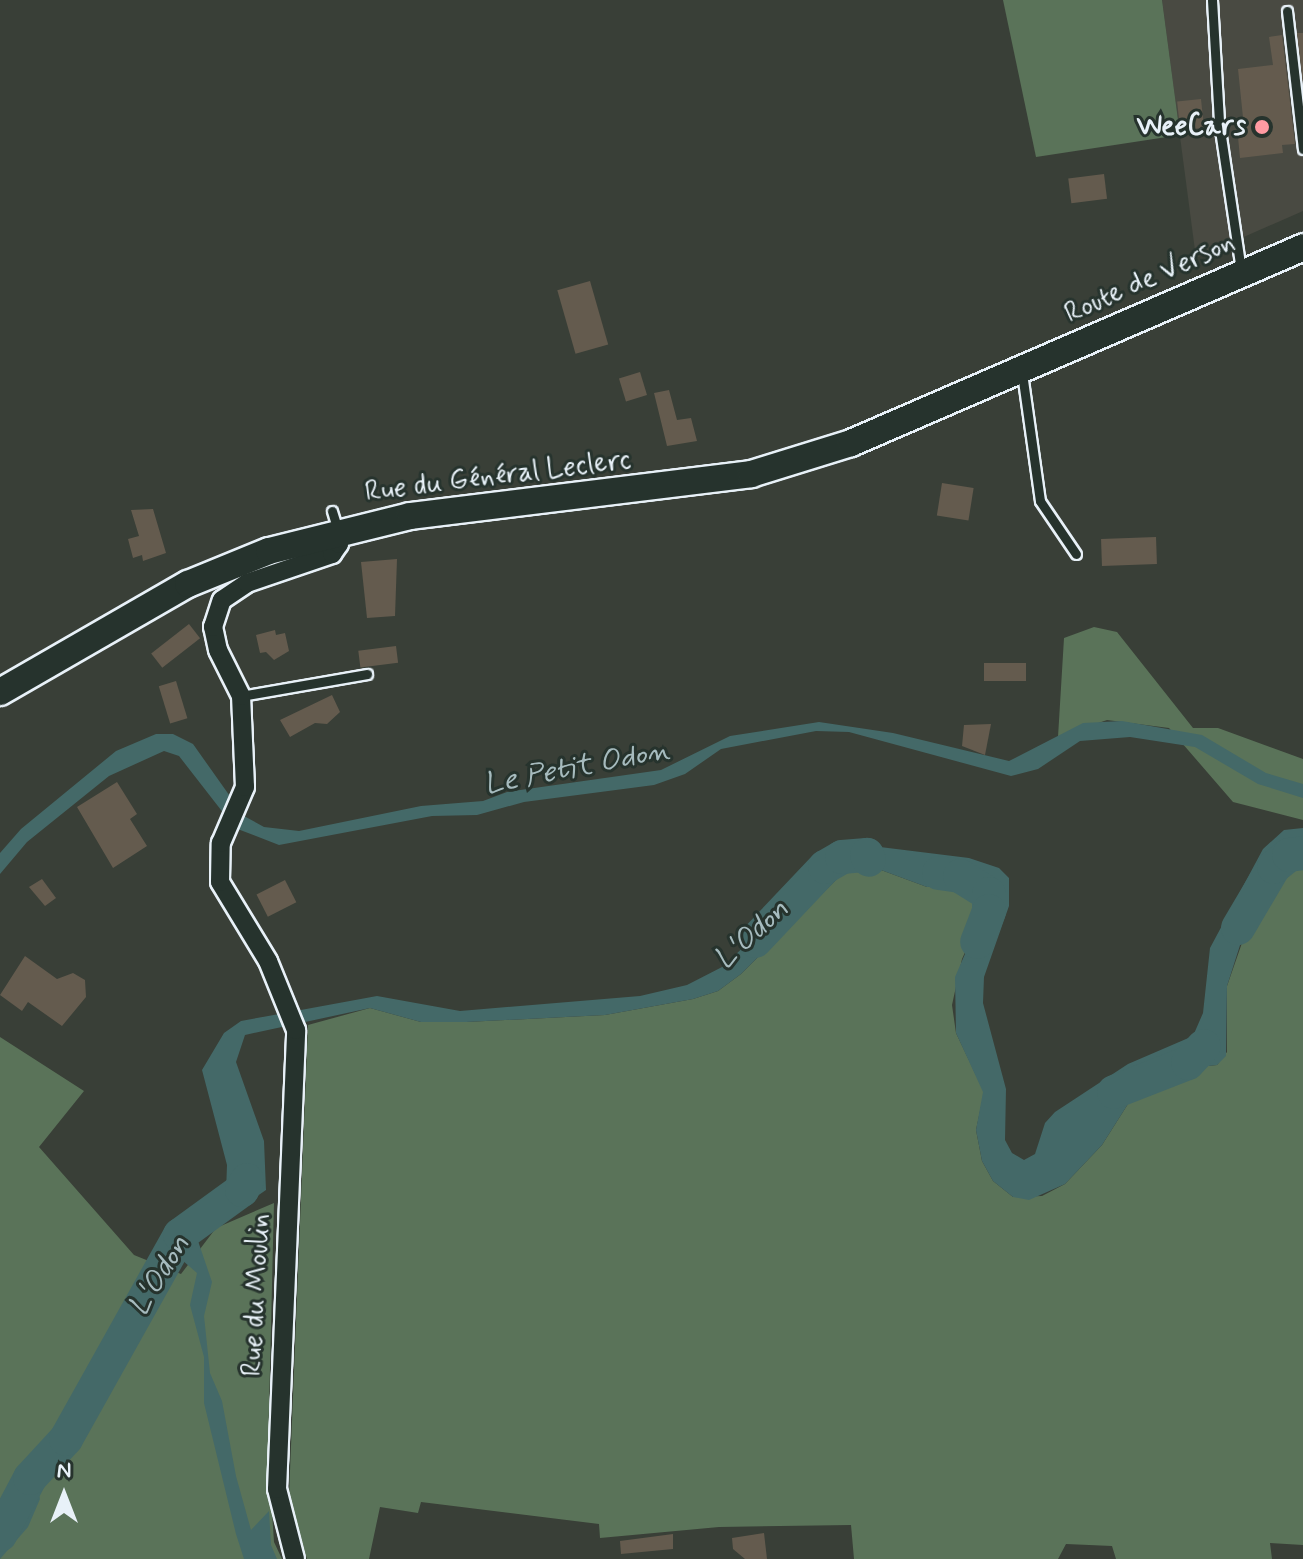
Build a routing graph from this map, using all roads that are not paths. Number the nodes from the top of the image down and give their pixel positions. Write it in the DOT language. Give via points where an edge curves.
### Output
graph roads {
  1 [pos="1212,0"];
  2 [pos="1287,11"];
  3 [pos="1303,149"];
  4 [pos="1303,247"];
  5 [pos="1241,274"];
  6 [pos="1022,369"];
  7 [pos="335,521"];
  8 [pos="1076,554"];
  9 [pos="367,674"];
  10 [pos="0,692"];
  11 [pos="241,696"];
  12 [pos="295,1559"];
  1 -- 5 [label="lane" via="1219,123"];
  2 -- 3 [label="lane"];
  4 -- 5 [label="main road, Route de Verson"];
  5 -- 6 [label="main road, Route de Verson"];
  6 -- 7 [label="main road, Rue du Général Leclerc" via="851,443 706,473 410,516"];
  6 -- 8 [label="lane" via="1040,501"];
  7 -- 10 [label="main road, Rue du Général Leclerc" via="188,584"];
  7 -- 11 [label="street" via="339,544 332,554 247,583 222,600 213,627 218,650"];
  9 -- 11 [label="lane"];
  11 -- 12 [label="street, Rue du Moulin" via="245,787 218,863 220,882 283,995 296,1030 277,1489"];
}
